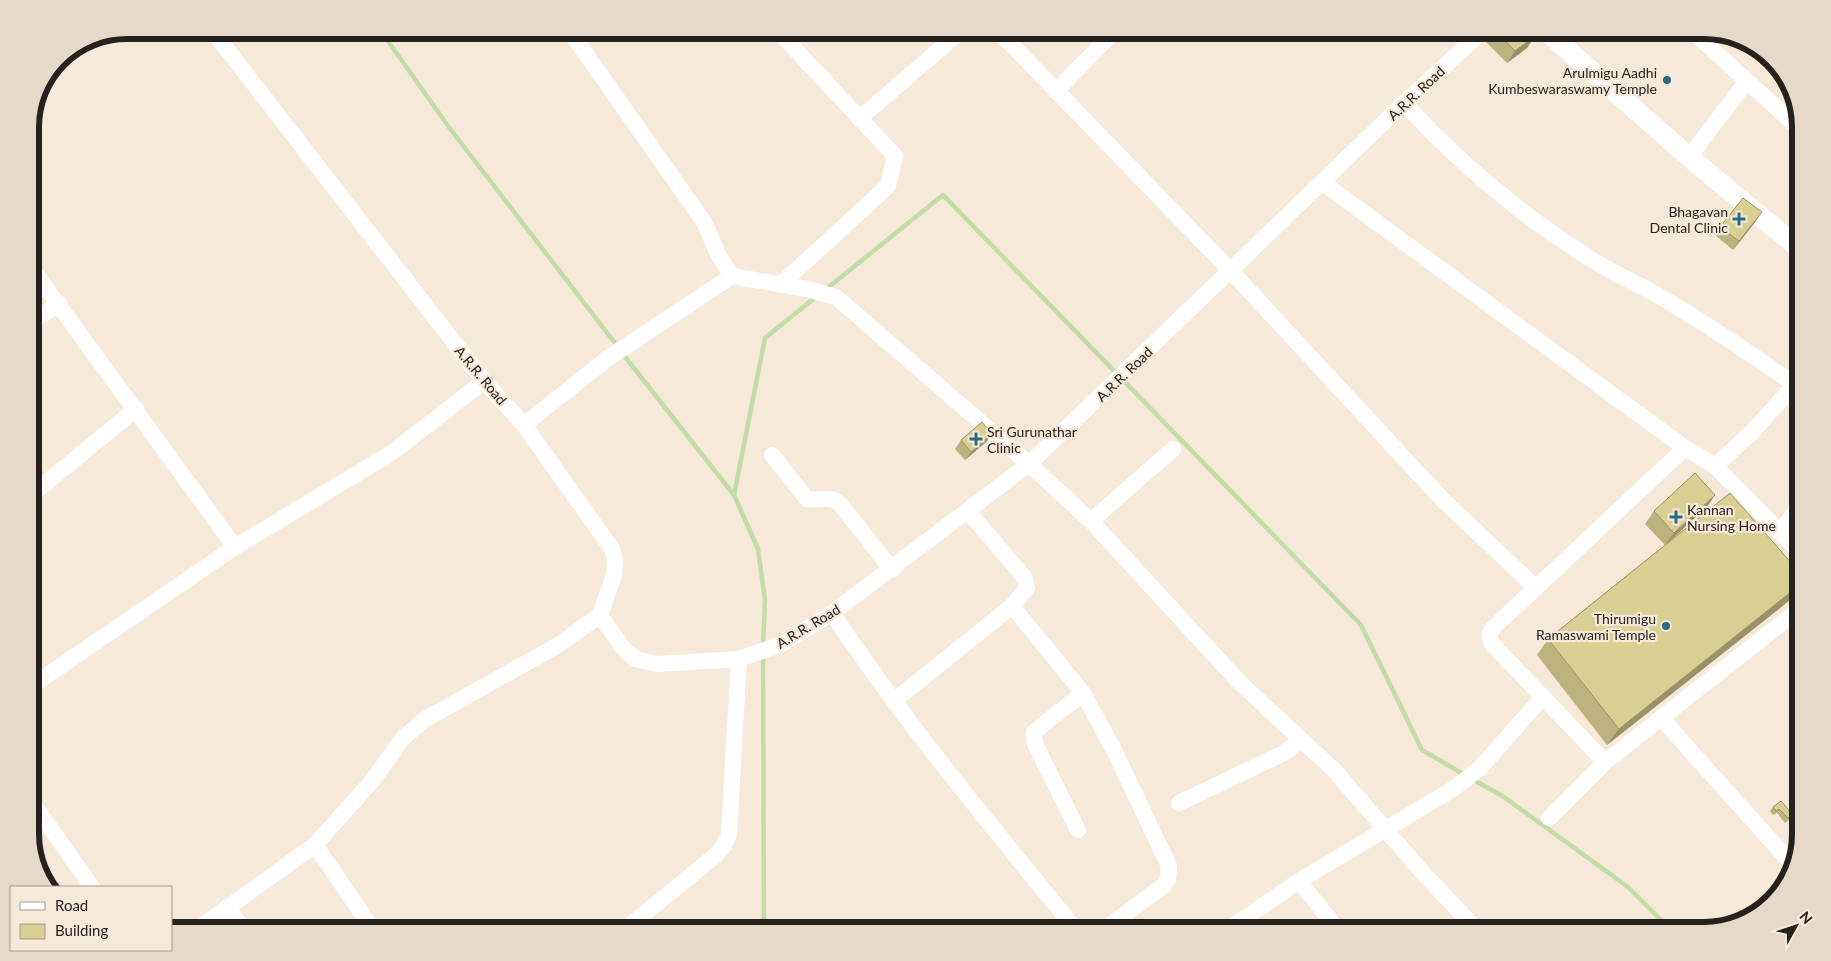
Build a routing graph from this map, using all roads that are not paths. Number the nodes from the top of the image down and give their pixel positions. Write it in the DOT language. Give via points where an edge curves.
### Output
graph roads {
  1 [pos="219,39"];
  2 [pos="575,39"];
  3 [pos="785,39"];
  4 [pos="952,39"];
  5 [pos="1005,39"];
  6 [pos="1107,39"];
  7 [pos="1474,39"];
  8 [pos="1556,39"];
  9 [pos="1701,39"];
  10 [pos="1746,82"];
  11 [pos="1056,91"];
  12 [pos="1404,103"];
  13 [pos="859,119"];
  14 [pos="1792,122"];
  15 [pos="1689,158"];
  16 [pos="1323,183"];
  17 [pos="1792,243"];
  18 [pos="1230,270"];
  19 [pos="732,276"];
  20 [pos="39,277"];
  21 [pos="780,284"];
  22 [pos="60,304"];
  23 [pos="39,317"];
  24 [pos="1792,380"];
  25 [pos="484,381"];
  26 [pos="1792,391"];
  27 [pos="136,409"];
  28 [pos="524,425"];
  29 [pos="1685,448"];
  30 [pos="1173,449"];
  31 [pos="772,455"];
  32 [pos="1029,464"];
  33 [pos="1715,466"];
  34 [pos="39,489"];
  35 [pos="968,511"];
  36 [pos="1792,516"];
  37 [pos="1091,521"];
  38 [pos="1781,531"];
  39 [pos="1792,543"];
  40 [pos="235,547"];
  41 [pos="892,570"];
  42 [pos="1536,588"];
  43 [pos="1012,606"];
  44 [pos="832,614"];
  45 [pos="600,615"];
  46 [pos="1792,615"];
  47 [pos="745,657"];
  48 [pos="39,680"];
  49 [pos="1083,693"];
  50 [pos="1542,698"];
  51 [pos="895,700"];
  52 [pos="1661,718"];
  53 [pos="1301,740"];
  54 [pos="1605,762"];
  55 [pos="1179,803"];
  56 [pos="39,811"];
  57 [pos="1549,818"];
  58 [pos="1384,829"];
  59 [pos="1078,830"];
  60 [pos="315,845"];
  61 [pos="1788,860"];
  62 [pos="1299,881"];
  63 [pos="91,886"];
  64 [pos="227,907"];
  65 [pos="207,922"];
  66 [pos="238,922"];
  67 [pos="368,922"];
  68 [pos="634,922"];
  69 [pos="1070,922"];
  70 [pos="1114,922"];
  71 [pos="1240,922"];
  72 [pos="1332,922"];
  73 [pos="1470,922"];
  1 -- 25 [label="street, A.R.R. Road"];
  2 -- 19 [label="street" via="704,222"];
  3 -- 13 [label="street"];
  4 -- 13 [label="street"];
  5 -- 11 [label="street"];
  6 -- 11 [label="street"];
  7 -- 12 [label="street, A.R.R. Road"];
  8 -- 15 [label="main road"];
  9 -- 10 [label="street"];
  10 -- 14 [label="street"];
  10 -- 15 [label="street"];
  11 -- 18 [label="street"];
  12 -- 16 [label="street, A.R.R. Road"];
  12 -- 24 [label="street" via="1440,142 1535,222 1588,258 1653,292"];
  13 -- 21 [label="street" via="895,156 888,186"];
  15 -- 17 [label="main road"];
  16 -- 18 [label="street, A.R.R. Road"];
  16 -- 29 [label="street"];
  18 -- 32 [label="street, A.R.R. Road"];
  18 -- 42 [label="street" via="1442,499"];
  19 -- 21 [label="street"];
  19 -- 28 [label="street" via="608,358"];
  20 -- 22 [label="street"];
  21 -- 32 [label="street" via="836,297"];
  22 -- 23 [label="street"];
  22 -- 27 [label="street"];
  25 -- 28 [label="street, A.R.R. Road"];
  25 -- 40 [label="street" via="393,452"];
  26 -- 33 [label="street"];
  27 -- 34 [label="street"];
  27 -- 40 [label="street"];
  28 -- 45 [label="street, A.R.R. Road" via="612,549 614,575"];
  29 -- 33 [label="street"];
  29 -- 42 [label="street"];
  30 -- 37 [label="street"];
  31 -- 41 [label="street" via="807,499 835,498"];
  32 -- 35 [label="street, A.R.R. Road"];
  32 -- 37 [label="street"];
  33 -- 38 [label="street"];
  35 -- 41 [label="street, A.R.R. Road"];
  35 -- 43 [label="street" via="1024,577 1027,588"];
  36 -- 38 [label="street"];
  37 -- 53 [label="street" via="1233,676"];
  38 -- 39 [label="street"];
  40 -- 48 [label="street"];
  41 -- 44 [label="street, A.R.R. Road"];
  42 -- 50 [label="street" via="1492,628 1489,635 1492,644"];
  43 -- 49 [label="street"];
  43 -- 51 [label="street"];
  44 -- 47 [label="street, A.R.R. Road" via="782,644"];
  44 -- 51 [label="street"];
  45 -- 47 [label="street, A.R.R. Road" via="622,646 636,659 657,664"];
  45 -- 60 [label="street" via="560,644 424,720 403,738 372,781"];
  46 -- 52 [label="street"];
  47 -- 68 [label="street" via="729,834 724,846"];
  49 -- 59 [label="street" via="1034,732 1035,744"];
  49 -- 70 [label="street" via="1114,750 1170,873 1163,886"];
  50 -- 54 [label="street"];
  50 -- 58 [label="street" via="1479,769"];
  51 -- 69 [label="street"];
  52 -- 54 [label="street"];
  52 -- 61 [label="street"];
  53 -- 55 [label="street" via="1282,754"];
  53 -- 58 [label="street" via="1334,770"];
  54 -- 57 [label="street"];
  56 -- 63 [label="street"];
  58 -- 62 [label="street"];
  58 -- 73 [label="street"];
  60 -- 64 [label="street"];
  60 -- 67 [label="street"];
  62 -- 71 [label="street"];
  62 -- 72 [label="street"];
  64 -- 65 [label="street"];
  64 -- 66 [label="street"];
}
